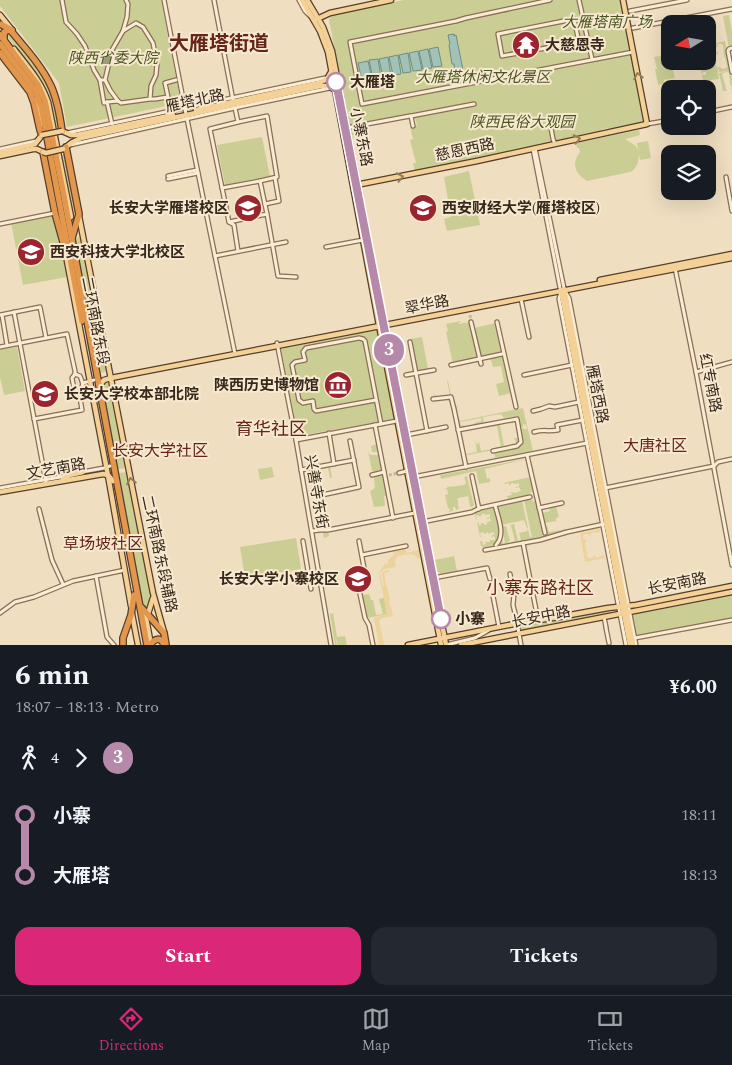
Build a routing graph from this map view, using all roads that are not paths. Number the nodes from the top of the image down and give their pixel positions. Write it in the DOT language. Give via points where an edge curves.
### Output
graph roads {
  1 [pos="62,0"];
  2 [pos="126,0"];
  3 [pos="164,0"];
  4 [pos="214,0"];
  5 [pos="300,0"];
  6 [pos="308,0"];
  7 [pos="391,0"];
  8 [pos="550,0"];
  9 [pos="579,0"];
  10 [pos="623,0"];
  11 [pos="687,0"];
  12 [pos="732,9"];
  13 [pos="630,11"];
  14 [pos="0,15"];
  15 [pos="316,20"];
  16 [pos="0,24"];
  17 [pos="633,28"];
  18 [pos="13,31"];
  19 [pos="123,31"];
  20 [pos="498,34"];
  21 [pos="2,38"];
  22 [pos="0,48"];
  23 [pos="732,48"];
  24 [pos="633,52"];
  25 [pos="0,54"];
  26 [pos="592,59"];
  27 [pos="331,72"];
  28 [pos="732,72"];
  29 [pos="100,80"];
  30 [pos="105,80"];
  31 [pos="176,80"];
  32 [pos="335,90"];
  33 [pos="150,99"];
  34 [pos="118,101"];
  35 [pos="107,102"];
  36 [pos="234,103"];
  37 [pos="474,104"];
  38 [pos="732,106"];
  39 [pos="716,110"];
  40 [pos="186,114"];
  41 [pos="410,116"];
  42 [pos="549,117"];
  43 [pos="238,122"];
  44 [pos="661,122"];
  45 [pos="112,124"];
  46 [pos="648,124"];
  47 [pos="413,126"];
  48 [pos="92,128"];
  49 [pos="103,130"];
  50 [pos="348,131"];
  51 [pos="64,132"];
  52 [pos="40,137"];
  53 [pos="555,144"];
  54 [pos="66,147"];
  55 [pos="534,148"];
  56 [pos="0,152"];
  57 [pos="42,152"];
  58 [pos="198,171"];
  59 [pos="726,177"];
  60 [pos="168,178"];
  61 [pos="275,178"];
  62 [pos="260,181"];
  63 [pos="355,185"];
  64 [pos="222,188"];
  65 [pos="265,204"];
  66 [pos="66,211"];
  67 [pos="732,211"];
  68 [pos="55,213"];
  69 [pos="79,214"];
  70 [pos="267,214"];
  71 [pos="71,217"];
  72 [pos="229,222"];
  73 [pos="0,224"];
  74 [pos="76,224"];
  75 [pos="83,237"];
  76 [pos="71,240"];
  77 [pos="363,240"];
  78 [pos="286,242"];
  79 [pos="64,244"];
  80 [pos="273,245"];
  81 [pos="326,247"];
  82 [pos="238,251"];
  83 [pos="732,254"];
  84 [pos="215,256"];
  85 [pos="732,258"];
  86 [pos="675,267"];
  87 [pos="296,277"];
  88 [pos="562,289"];
  89 [pos="521,299"];
  90 [pos="14,312"];
  91 [pos="1,315"];
  92 [pos="471,322"];
  93 [pos="497,322"];
  94 [pos="381,325"];
  95 [pos="529,337"];
  96 [pos="46,338"];
  97 [pos="90,341"];
  98 [pos="410,342"];
  99 [pos="19,344"];
  100 [pos="8,345"];
  101 [pos="277,345"];
  102 [pos="0,346"];
  103 [pos="235,353"];
  104 [pos="502,354"];
  105 [pos="479,359"];
  106 [pos="732,362"];
  107 [pos="480,364"];
  108 [pos="451,365"];
  109 [pos="572,365"];
  110 [pos="434,370"];
  111 [pos="696,372"];
  112 [pos="416,373"];
  113 [pos="75,374"];
  114 [pos="99,374"];
  115 [pos="406,375"];
  116 [pos="524,375"];
  117 [pos="111,377"];
  118 [pos="92,380"];
  119 [pos="82,383"];
  120 [pos="297,383"];
  121 [pos="100,385"];
  122 [pos="285,385"];
  123 [pos="79,392"];
  124 [pos="434,399"];
  125 [pos="376,400"];
  126 [pos="579,402"];
  127 [pos="516,407"];
  128 [pos="533,411"];
  129 [pos="34,419"];
  130 [pos="400,420"];
  131 [pos="583,420"];
  132 [pos="380,424"];
  133 [pos="375,425"];
  134 [pos="446,427"];
  135 [pos="458,430"];
  136 [pos="427,431"];
  137 [pos="534,432"];
  138 [pos="328,434"];
  139 [pos="405,435"];
  140 [pos="296,440"];
  141 [pos="350,441"];
  142 [pos="590,442"];
  143 [pos="493,451"];
  144 [pos="527,455"];
  145 [pos="732,459"];
  146 [pos="354,460"];
  147 [pos="334,464"];
  148 [pos="714,466"];
  149 [pos="466,467"];
  150 [pos="108,469"];
  151 [pos="301,470"];
  152 [pos="83,472"];
  153 [pos="407,472"];
  154 [pos="398,473"];
  155 [pos="386,474"];
  156 [pos="372,475"];
  157 [pos="472,476"];
  158 [pos="411,477"];
  159 [pos="63,479"];
  160 [pos="45,481"];
  161 [pos="113,481"];
  162 [pos="603,488"];
  163 [pos="0,490"];
  164 [pos="322,495"];
  165 [pos="530,497"];
  166 [pos="562,503"];
  167 [pos="495,505"];
  168 [pos="539,508"];
  169 [pos="39,509"];
  170 [pos="479,509"];
  171 [pos="415,514"];
  172 [pos="393,518"];
  173 [pos="422,522"];
  174 [pos="604,524"];
  175 [pos="312,531"];
  176 [pos="545,533"];
  177 [pos="303,541"];
  178 [pos="359,541"];
  179 [pos="524,543"];
  180 [pos="496,545"];
  181 [pos="406,546"];
  182 [pos="485,550"];
  183 [pos="362,555"];
  184 [pos="732,565"];
  185 [pos="125,570"];
  186 [pos="510,574"];
  187 [pos="96,576"];
  188 [pos="430,579"];
  189 [pos="490,579"];
  190 [pos="63,584"];
  191 [pos="135,584"];
  192 [pos="732,586"];
  193 [pos="310,589"];
  194 [pos="732,592"];
  195 [pos="137,594"];
  196 [pos="493,596"];
  197 [pos="154,597"];
  198 [pos="624,606"];
  199 [pos="132,610"];
  200 [pos="625,613"];
  201 [pos="0,614"];
  202 [pos="145,614"];
  203 [pos="604,617"];
  204 [pos="538,620"];
  205 [pos="732,620"];
  206 [pos="517,624"];
  207 [pos="499,627"];
  208 [pos="492,629"];
  209 [pos="164,633"];
  210 [pos="519,634"];
  211 [pos="442,638"];
  212 [pos="634,639"];
  213 [pos="434,642"];
  214 [pos="609,644"];
  215 [pos="114,645"];
  216 [pos="123,645"];
  217 [pos="138,645"];
  218 [pos="148,645"];
  219 [pos="165,645"];
  220 [pos="331,645"];
  221 [pos="373,645"];
  222 [pos="408,645"];
  223 [pos="441,645"];
  224 [pos="446,645"];
  225 [pos="461,645"];
  226 [pos="521,645"];
  227 [pos="631,645"];
  1 -- 29 [label="street" via="66,22 85,46"];
  2 -- 19 [label="street" via="127,17"];
  3 -- 40 [label="street"];
  4 -- 36 [label="street"];
  5 -- 15 [label="main road"];
  6 -- 15 [label="main road"];
  7 -- 15 [label="main road" via="330,13"];
  8 -- 26 [label="street" via="350,42 362,104"];
  9 -- 26 [label="street"];
  10 -- 24 [label="main road"];
  11 -- 13 [label="street"];
  12 -- 17 [label="street"];
  14 -- 18 [label="main road"];
  15 -- 27 [label="main road, 小寨东路"];
  15 -- 50 [label="main road, 小寨东路" via="330,43"];
  16 -- 18 [label="highway"];
  16 -- 21 [label="main road"];
  18 -- 51 [label="highway" via="50,80 56,92"];
  19 -- 30 [label="street" via="112,50"];
  19 -- 33 [label="street" via="136,23 143,27 153,43 156,75"];
  20 -- 20 [label="street" via="502,56 579,42 574,19"];
  21 -- 51 [label="highway" via="4,32 10,30 44,74 55,97"];
  21 -- 66 [label="highway, 二环南路东段" via="38,85 45,101"];
  21 -- 71 [label="main road" via="35,75 46,95"];
  21 -- 118 [label="highway, 二环南路东段" via="36,90 41,106"];
  22 -- 79 [label="main road" via="36,100"];
  23 -- 28 [label="street" via="728,50"];
  24 -- 26 [label="street"];
  46 -- 24 [label="main road, one-way"];
  25 -- 52 [label="highway" via="32,96"];
  27 -- 32 [label="main road, 小寨东路"];
  27 -- 36 [label="main road, 雁塔北路" via="319,83"];
  29 -- 30 [label="street"];
  29 -- 35 [label="street" via="104,103"];
  30 -- 34 [label="street"];
  31 -- 33 [label="street" via="165,83 168,97"];
  32 -- 36 [label="main road, 雁塔北路" via="320,86"];
  32 -- 63 [label="main road, 小寨东路"];
  33 -- 34 [label="street"];
  34 -- 35 [label="street"];
  35 -- 45 [label="street"];
  36 -- 40 [label="main road, 雁塔北路"];
  36 -- 43 [label="street"];
  37 -- 41 [label="street"];
  38 -- 39 [label="street"];
  40 -- 45 [label="street"];
  40 -- 49 [label="main road, 雁塔北路"];
  40 -- 54 [label="main road, 雁塔北路" via="76,139"];
  40 -- 58 [label="street"];
  41 -- 47 [label="street"];
  41 -- 50 [label="street" via="351,126"];
  42 -- 53 [label="street"];
  43 -- 61 [label="street" via="267,116"];
  43 -- 64 [label="street" via="210,129"];
  44 -- 46 [label="street, 慈恩西路"];
  45 -- 48 [label="street"];
  55 -- 46 [label="main road, 慈恩西路, one-way"];
  48 -- 49 [label="main road"];
  48 -- 51 [label="street"];
  49 -- 51 [label="main road, 雁塔北路" via="77,135"];
  50 -- 63 [label="main road, 小寨东路"];
  51 -- 52 [label="main road, 雁塔北路, bridge"];
  51 -- 54 [label="main road" via="68,139"];
  52 -- 56 [label="main road" via="35,144"];
  54 -- 57 [label="main road, 雁塔北路, bridge"];
  54 -- 69 [label="highway"];
  54 -- 71 [label="highway" via="78,214"];
  63 -- 55 [label="main road, 慈恩西路, one-way"];
  55 -- 88 [label="street, 雁塔西路"];
  56 -- 57 [label="main road" via="33,149"];
  57 -- 68 [label="highway"];
  58 -- 60 [label="street"];
  58 -- 84 [label="street"];
  59 -- 67 [label="street"];
  61 -- 62 [label="street"];
  61 -- 65 [label="street" via="279,201"];
  62 -- 64 [label="street"];
  62 -- 65 [label="street"];
  63 -- 77 [label="main road, 小寨东路"];
  63 -- 94 [label="main road, 小寨东路"];
  64 -- 72 [label="street"];
  65 -- 70 [label="street"];
  66 -- 71 [label="main road"];
  66 -- 76 [label="highway, 二环南路东段"];
  68 -- 73 [label="street"];
  68 -- 79 [label="highway"];
  69 -- 74 [label="highway"];
  69 -- 75 [label="main road, 二环南路东段辅路"];
  70 -- 72 [label="street"];
  70 -- 80 [label="street"];
  71 -- 74 [label="main road"];
  72 -- 82 [label="street" via="234,225"];
  74 -- 75 [label="main road"];
  74 -- 76 [label="highway"];
  75 -- 117 [label="main road, 二环南路东段辅路"];
  76 -- 97 [label="highway, 二环南路东段"];
  77 -- 81 [label="street"];
  77 -- 94 [label="main road, 小寨东路"];
  78 -- 80 [label="street"];
  79 -- 118 [label="main road"];
  80 -- 82 [label="street"];
  80 -- 87 [label="street" via="278,276"];
  82 -- 84 [label="street"];
  83 -- 86 [label="main road, 翠华路"];
  84 -- 103 [label="street"];
  85 -- 86 [label="main road, 翠华路"];
  86 -- 88 [label="main road, 翠华路"];
  86 -- 111 [label="street, 红专南路"];
  88 -- 89 [label="main road, 翠华路"];
  88 -- 94 [label="main road, 翠华路"];
  88 -- 109 [label="street" via="559,299"];
  88 -- 142 [label="main road, 雁塔西路"];
  88 -- 162 [label="street" via="569,298"];
  89 -- 94 [label="main road, 翠华路"];
  89 -- 95 [label="street"];
  90 -- 91 [label="street"];
  90 -- 96 [label="street" via="40,307"];
  90 -- 99 [label="street"];
  91 -- 100 [label="street"];
  92 -- 105 [label="street"];
  93 -- 127 [label="street"];
  94 -- 101 [label="main road, 翠华路"];
  94 -- 130 [label="main road, 小寨东路"];
  96 -- 99 [label="street"];
  96 -- 113 [label="street" via="67,334"];
  97 -- 114 [label="highway"];
  97 -- 121 [label="highway, 二环南路东段"];
  98 -- 112 [label="street"];
  99 -- 100 [label="street"];
  99 -- 129 [label="street"];
  100 -- 102 [label="street"];
  101 -- 103 [label="main road, 翠华路"];
  101 -- 122 [label="street, 兴善寺东街"];
  103 -- 117 [label="main road, 翠华路"];
  104 -- 105 [label="street"];
  105 -- 107 [label="street"];
  105 -- 108 [label="street"];
  106 -- 111 [label="street"];
  109 -- 116 [label="street"];
  109 -- 126 [label="street"];
  110 -- 112 [label="street"];
  111 -- 148 [label="street, 红专南路"];
  112 -- 115 [label="street"];
  112 -- 136 [label="street"];
  113 -- 119 [label="street" via="80,376"];
  113 -- 123 [label="street" via="73,386"];
  114 -- 117 [label="main road, 翠华路"];
  114 -- 121 [label="highway"];
  117 -- 121 [label="main road, 翠华路"];
  197 -- 117 [label="main road, 二环南路东段辅路, one-way"];
  118 -- 119 [label="street"];
  118 -- 150 [label="highway, 二环南路东段"];
  119 -- 123 [label="street"];
  120 -- 122 [label="street"];
  120 -- 125 [label="street" via="299,401 312,401 317,411"];
  120 -- 125 [label="street" via="292,365 305,360 305,349 361,338"];
  121 -- 191 [label="highway, 二环南路东段"];
  121 -- 195 [label="highway"];
  122 -- 140 [label="street, 兴善寺东街"];
  123 -- 129 [label="street" via="82,410"];
  124 -- 135 [label="street" via="451,397"];
  125 -- 132 [label="street"];
  126 -- 128 [label="street"];
  126 -- 131 [label="street"];
  129 -- 160 [label="street"];
  130 -- 132 [label="street"];
  130 -- 139 [label="main road, 小寨东路"];
  130 -- 153 [label="main road, 小寨东路"];
  131 -- 137 [label="street" via="557,425 558,430"];
  131 -- 142 [label="street"];
  132 -- 133 [label="street"];
  133 -- 138 [label="street"];
  133 -- 155 [label="street"];
  134 -- 136 [label="street"];
  135 -- 143 [label="street" via="517,419 521,442 517,446"];
  135 -- 149 [label="street"];
  136 -- 139 [label="street"];
  138 -- 140 [label="street"];
  138 -- 147 [label="street"];
  139 -- 158 [label="main road, 小寨东路"];
  140 -- 151 [label="street, 兴善寺东街"];
  141 -- 146 [label="street"];
  142 -- 144 [label="street"];
  142 -- 162 [label="main road, 雁塔西路"];
  142 -- 174 [label="street"];
  144 -- 149 [label="street"];
  144 -- 168 [label="street"];
  145 -- 148 [label="street"];
  146 -- 147 [label="street"];
  146 -- 164 [label="street" via="359,488"];
  147 -- 151 [label="street"];
  148 -- 162 [label="street"];
  148 -- 184 [label="street, 红专南路"];
  149 -- 158 [label="street"];
  150 -- 152 [label="street"];
  150 -- 159 [label="main road, 文艺南路"];
  150 -- 161 [label="highway, 二环南路东段"];
  150 -- 161 [label="main road, 文艺南路"];
  150 -- 163 [label="main road, 文艺南路" via="96,475"];
  150 -- 185 [label="main road"];
  151 -- 175 [label="street, 兴善寺东街"];
  152 -- 159 [label="main road"];
  152 -- 160 [label="street"];
  153 -- 154 [label="street"];
  153 -- 158 [label="main road, 小寨东路"];
  155 -- 156 [label="street"];
  155 -- 172 [label="street"];
  157 -- 170 [label="street"];
  158 -- 171 [label="main road, 小寨东路"];
  158 -- 173 [label="main road, 小寨东路"];
  159 -- 160 [label="main road, 文艺南路"];
  160 -- 163 [label="main road, 文艺南路"];
  161 -- 195 [label="highway, 二环南路东段"];
  162 -- 174 [label="main road, 雁塔西路"];
  162 -- 198 [label="main road, 雁塔西路"];
  165 -- 167 [label="street"];
  166 -- 168 [label="street"];
  167 -- 170 [label="street"];
  167 -- 180 [label="street" via="501,533"];
  168 -- 176 [label="street"];
  169 -- 190 [label="street" via="52,560"];
  170 -- 173 [label="street"];
  171 -- 172 [label="street"];
  171 -- 188 [label="main road, 小寨东路"];
  172 -- 175 [label="street"];
  173 -- 188 [label="main road, 小寨东路"];
  174 -- 179 [label="street"];
  174 -- 198 [label="main road, 雁塔西路"];
  175 -- 220 [label="street, 兴善寺东街"];
  177 -- 193 [label="street"];
  178 -- 183 [label="street"];
  179 -- 182 [label="street"];
  179 -- 204 [label="street"];
  181 -- 183 [label="street"];
  183 -- 221 [label="street" via="365,572 356,575"];
  185 -- 187 [label="street"];
  185 -- 199 [label="main road"];
  186 -- 206 [label="street"];
  187 -- 190 [label="street"];
  187 -- 215 [label="street" via="107,637"];
  188 -- 189 [label="street" via="487,568"];
  188 -- 211 [label="main road, 小寨东路"];
  190 -- 201 [label="street" via="34,598 15,602"];
  191 -- 195 [label="highway"];
  191 -- 218 [label="highway, 二环南路东段"];
  192 -- 198 [label="main road, 长安南路"];
  194 -- 200 [label="main road, 长安南路"];
  195 -- 199 [label="highway"];
  195 -- 202 [label="highway"];
  195 -- 218 [label="highway, 二环南路东段"];
  196 -- 207 [label="street"];
  197 -- 202 [label="main road"];
  197 -- 209 [label="main road, 二环南路东段辅路"];
  198 -- 200 [label="main road, 雁塔西路"];
  198 -- 204 [label="main road, 长安中路"];
  199 -- 216 [label="highway"];
  199 -- 217 [label="main road"];
  200 -- 203 [label="main road, 长安中路"];
  200 -- 212 [label="main road, 雁塔西路"];
  200 -- 227 [label="main road, 雁塔西路"];
  202 -- 209 [label="highway"];
  202 -- 218 [label="highway"];
  202 -- 218 [label="main road"];
  203 -- 210 [label="main road, 长安中路"];
  203 -- 214 [label="street"];
  204 -- 206 [label="main road, 长安中路"];
  205 -- 212 [label="street"];
  206 -- 207 [label="main road, 长安中路"];
  206 -- 210 [label="street"];
  207 -- 208 [label="main road, 长安中路"];
  208 -- 211 [label="main road, 长安中路"];
  208 -- 224 [label="street" via="475,638"];
  209 -- 219 [label="highway"];
  210 -- 225 [label="main road, 长安中路"];
  210 -- 226 [label="street"];
  211 -- 213 [label="main road, 长安中路"];
  211 -- 223 [label="main road, 小寨东路"];
  211 -- 224 [label="main road, 小寨东路"];
  212 -- 227 [label="main road, 雁塔西路"];
  213 -- 222 [label="main road, 长安中路"];
  218 -- 219 [label="highway" via="158,639"];
}
